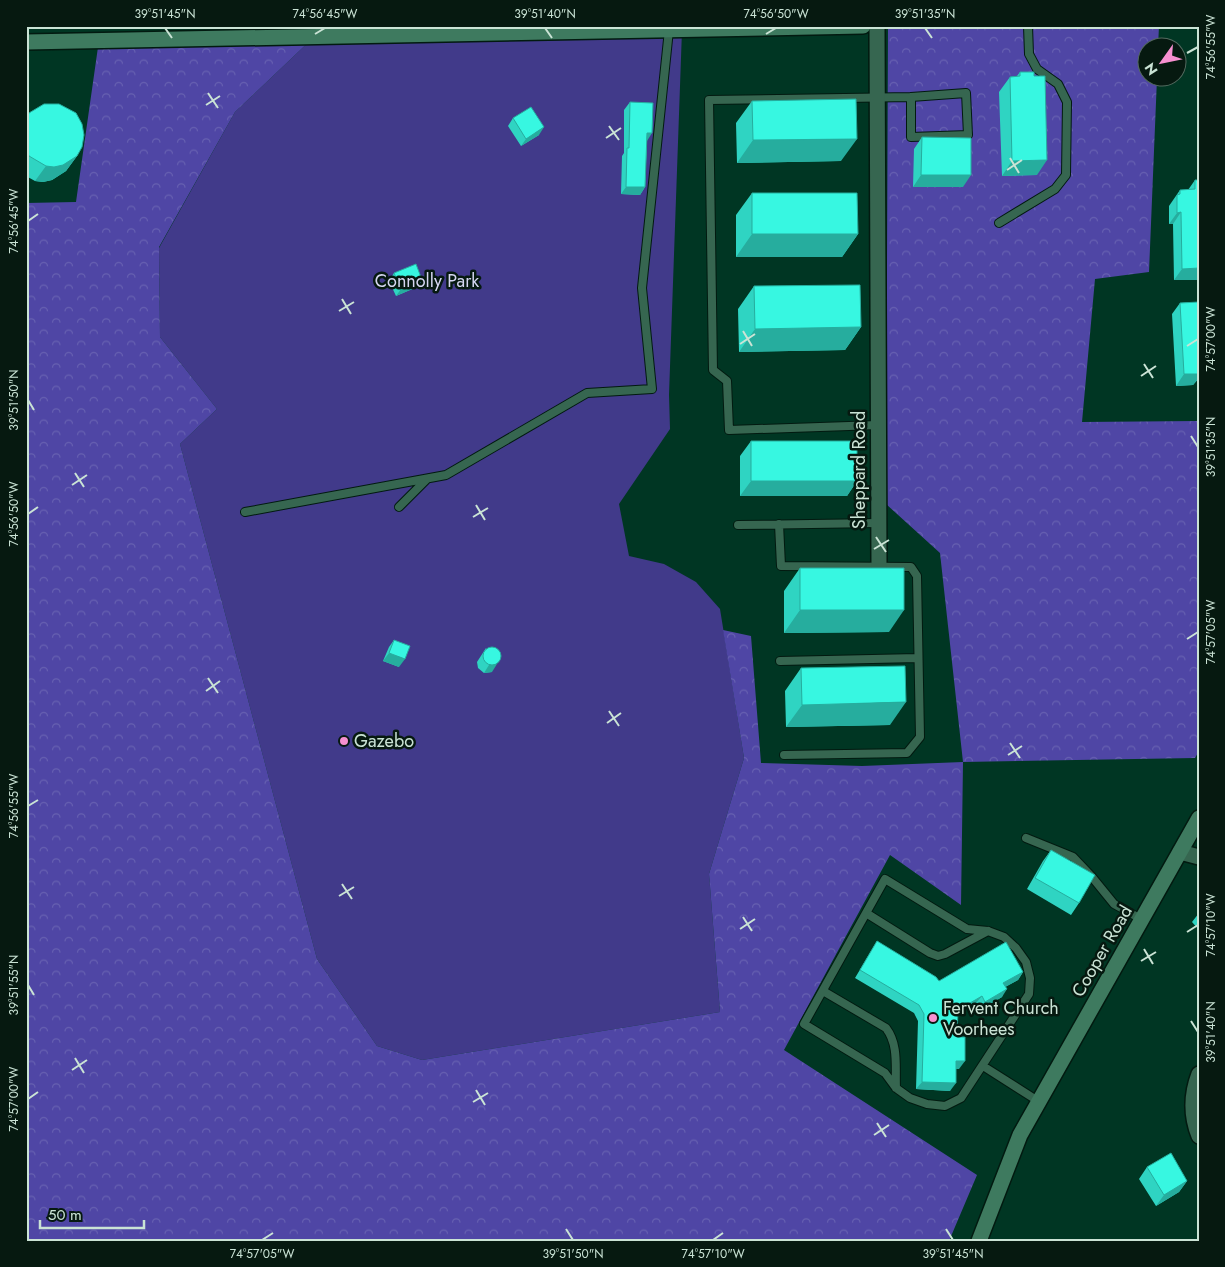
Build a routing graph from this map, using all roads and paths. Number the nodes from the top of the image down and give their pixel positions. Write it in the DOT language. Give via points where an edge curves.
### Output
graph roads {
  1 [pos="863,26"];
  2 [pos="877,26"];
  3 [pos="1028,26"];
  4 [pos="495,30"];
  5 [pos="669,30"];
  6 [pos="26,42"];
  7 [pos="911,97"];
  8 [pos="876,98"];
  9 [pos="999,223"];
  10 [pos="878,425"];
  11 [pos="427,479"];
  12 [pos="399,507"];
  13 [pos="245,512"];
  14 [pos="878,523"];
  15 [pos="779,524"];
  16 [pos="738,525"];
  17 [pos="879,567"];
  18 [pos="918,658"];
  19 [pos="780,661"];
  20 [pos="784,755"];
  21 [pos="1199,818"];
  22 [pos="1026,838"];
  23 [pos="1180,852"];
  24 [pos="1199,857"];
  25 [pos="866,913"];
  26 [pos="1142,919"];
  27 [pos="988,932"];
  28 [pos="823,991"];
  29 [pos="983,1066"];
  30 [pos="1199,1074"];
  31 [pos="896,1088"];
  32 [pos="1038,1101"];
  33 [pos="1199,1136"];
  34 [pos="978,1241"];
  1 -- 5 [label="main road"];
  2 -- 8 [label="street, Sheppard Road"];
  3 -- 9 [label="lane" via="1029,54 1037,69 1058,84 1067,102 1066,175 1055,189"];
  4 -- 5 [label="main road"];
  4 -- 6 [label="main road"];
  5 -- 11 [label="lane" via="642,288 652,389 586,393 446,475"];
  7 -- 7 [label="lane" via="911,138 968,135 966,93"];
  7 -- 8 [label="lane"];
  8 -- 10 [label="street, Sheppard Road"];
  8 -- 10 [label="lane" via="709,100 713,370 727,381 729,430"];
  10 -- 14 [label="street, Sheppard Road"];
  11 -- 12 [label="lane"];
  11 -- 13 [label="lane"];
  14 -- 15 [label="lane"];
  14 -- 17 [label="street, Sheppard Road"];
  15 -- 16 [label="lane"];
  15 -- 17 [label="lane" via="782,566"];
  17 -- 18 [label="lane" via="911,567 917,576"];
  18 -- 19 [label="lane"];
  18 -- 20 [label="lane" via="920,737 907,753"];
  21 -- 23 [label="main road, Cooper Road"];
  22 -- 26 [label="lane" via="1073,857 1114,904"];
  23 -- 24 [label="street"];
  23 -- 26 [label="main road, Cooper Road"];
  25 -- 27 [label="lane" via="938,956"];
  25 -- 27 [label="lane" via="885,879 967,930"];
  25 -- 28 [label="lane"];
  26 -- 32 [label="main road, Cooper Road"];
  27 -- 29 [label="lane" via="1004,937 1016,948 1026,962 1030,978 1029,994"];
  28 -- 31 [label="lane" via="886,1028 892,1035"];
  28 -- 31 [label="lane" via="804,1024 886,1073"];
  29 -- 31 [label="lane" via="961,1098 945,1106 910,1098"];
  29 -- 32 [label="lane"];
  30 -- 33 [label="street" via="1192,1107"];
  32 -- 34 [label="main road, Cooper Road" via="1020,1135"];
}
